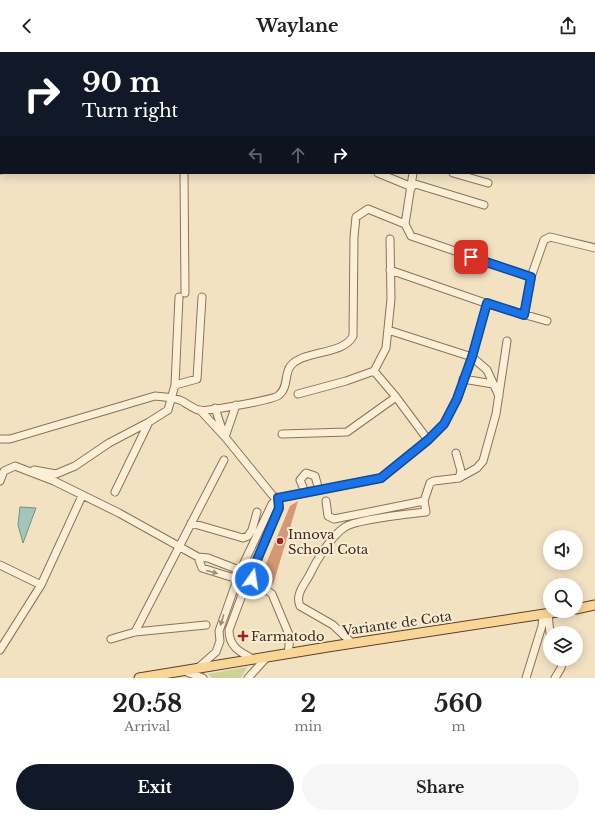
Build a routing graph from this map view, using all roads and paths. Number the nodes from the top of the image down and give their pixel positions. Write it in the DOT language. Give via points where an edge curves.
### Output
graph roads {
  1 [pos="184,174"];
  2 [pos="381,174"];
  3 [pos="413,174"];
  4 [pos="456,174"];
  5 [pos="488,183"];
  6 [pos="412,185"];
  7 [pos="484,205"];
  8 [pos="405,224"];
  9 [pos="390,239"];
  10 [pos="595,248"];
  11 [pos="390,270"];
  12 [pos="531,277"];
  13 [pos="202,297"];
  14 [pos="487,303"];
  15 [pos="524,315"];
  16 [pos="547,321"];
  17 [pos="388,330"];
  18 [pos="508,341"];
  19 [pos="472,357"];
  20 [pos="374,371"];
  21 [pos="464,379"];
  22 [pos="493,384"];
  23 [pos="175,386"];
  24 [pos="298,394"];
  25 [pos="499,396"];
  26 [pos="396,397"];
  27 [pos="172,398"];
  28 [pos="236,404"];
  29 [pos="215,408"];
  30 [pos="200,410"];
  31 [pos="150,422"];
  32 [pos="282,434"];
  33 [pos="224,437"];
  34 [pos="0,439"];
  35 [pos="428,440"];
  36 [pos="456,453"];
  37 [pos="224,460"];
  38 [pos="15,466"];
  39 [pos="459,478"];
  40 [pos="0,481"];
  41 [pos="319,490"];
  42 [pos="115,492"];
  43 [pos="305,492"];
  44 [pos="82,496"];
  45 [pos="278,498"];
  46 [pos="326,501"];
  47 [pos="424,501"];
  48 [pos="257,512"];
  49 [pos="191,523"];
  50 [pos="179,547"];
  51 [pos="198,557"];
  52 [pos="0,565"];
  53 [pos="240,570"];
  54 [pos="235,580"];
  55 [pos="249,581"];
  56 [pos="41,585"];
  57 [pos="595,605"];
  58 [pos="583,608"];
  59 [pos="543,614"];
  60 [pos="545,618"];
  61 [pos="206,625"];
  62 [pos="135,632"];
  63 [pos="111,639"];
  64 [pos="352,643"];
  65 [pos="0,650"];
  66 [pos="288,654"];
  67 [pos="267,657"];
  68 [pos="253,659"];
  69 [pos="561,666"];
  70 [pos="197,668"];
  71 [pos="184,671"];
  72 [pos="139,678"];
  73 [pos="203,678"];
  74 [pos="248,678"];
  75 [pos="526,678"];
  76 [pos="555,678"];
  1 -- 23 [label="street" via="182,295"];
  2 -- 6 [label="street"];
  3 -- 6 [label="street"];
  4 -- 5 [label="street"];
  6 -- 7 [label="street"];
  6 -- 8 [label="street"];
  8 -- 12 [label="street" via="413,238"];
  8 -- 28 [label="street" via="368,209 356,217 354,330 350,341 291,364 279,396"];
  9 -- 11 [label="street"];
  10 -- 12 [label="street" via="547,238 542,243"];
  11 -- 14 [label="street"];
  11 -- 17 [label="street"];
  12 -- 15 [label="street"];
  13 -- 23 [label="street" via="198,376 195,380"];
  14 -- 15 [label="street"];
  14 -- 19 [label="street"];
  15 -- 16 [label="street"];
  17 -- 19 [label="street"];
  17 -- 20 [label="street" via="386,348"];
  18 -- 25 [label="street"];
  19 -- 21 [label="street"];
  19 -- 22 [label="street" via="487,370"];
  20 -- 24 [label="street"];
  20 -- 26 [label="street"];
  21 -- 22 [label="street"];
  21 -- 35 [label="street" via="444,424"];
  22 -- 25 [label="street"];
  23 -- 27 [label="street"];
  25 -- 39 [label="street" via="483,461 477,468"];
  26 -- 32 [label="street" via="347,432"];
  26 -- 35 [label="street"];
  27 -- 30 [label="street"];
  27 -- 31 [label="street" via="168,410"];
  27 -- 34 [label="street" via="155,396 10,439"];
  28 -- 29 [label="street"];
  28 -- 33 [label="street"];
  29 -- 30 [label="street"];
  29 -- 33 [label="street"];
  30 -- 33 [label="street"];
  31 -- 38 [label="street" via="109,443 75,466 56,474"];
  31 -- 42 [label="street"];
  33 -- 45 [label="street" via="273,496"];
  35 -- 41 [label="street" via="381,478"];
  36 -- 39 [label="street" via="461,471"];
  37 -- 49 [label="street"];
  38 -- 40 [label="street" via="4,471"];
  38 -- 44 [label="street" via="54,481"];
  39 -- 47 [label="street" via="430,483"];
  41 -- 43 [label="street"];
  41 -- 43 [label="street" via="315,476 306,473 300,480"];
  43 -- 45 [label="street"];
  44 -- 50 [label="street" via="119,512"];
  44 -- 56 [label="street"];
  45 -- 53 [label="street" via="272,504"];
  45 -- 55 [label="street" via="279,508"];
  46 -- 47 [label="street" via="328,516 334,519"];
  47 -- 64 [label="street" via="426,512 345,527 313,566 300,592 300,606 334,625"];
  48 -- 49 [label="street" via="252,530 243,538"];
  49 -- 50 [label="street"];
  50 -- 51 [label="street"];
  50 -- 62 [label="street"];
  51 -- 53 [label="street" via="208,558"];
  51 -- 54 [label="street, one-way" via="202,568"];
  52 -- 56 [label="street"];
  53 -- 54 [label="street"];
  53 -- 55 [label="street" via="246,570"];
  54 -- 55 [label="street" via="240,587"];
  54 -- 70 [label="street, one-way" via="219,631 220,641 216,652"];
  55 -- 66 [label="street" via="254,587 267,589 272,594 290,637"];
  55 -- 68 [label="street" via="229,630 229,637 231,644 238,651"];
  56 -- 65 [label="street"];
  57 -- 58 [label="main road"];
  59 -- 64 [label="main road, Variante de Cota"];
  60 -- 75 [label="street"];
  61 -- 62 [label="street"];
  62 -- 63 [label="street"];
  64 -- 66 [label="main road, Variante de Cota"];
  66 -- 67 [label="main road, Variante de Cota"];
  67 -- 68 [label="main road, Variante de Cota"];
  67 -- 74 [label="street"];
  68 -- 70 [label="main road, Variante de Cota"];
  69 -- 76 [label="street"];
  70 -- 71 [label="main road, Variante de Cota"];
  71 -- 72 [label="main road, Variante de Cota"];
  71 -- 73 [label="street"];
}
